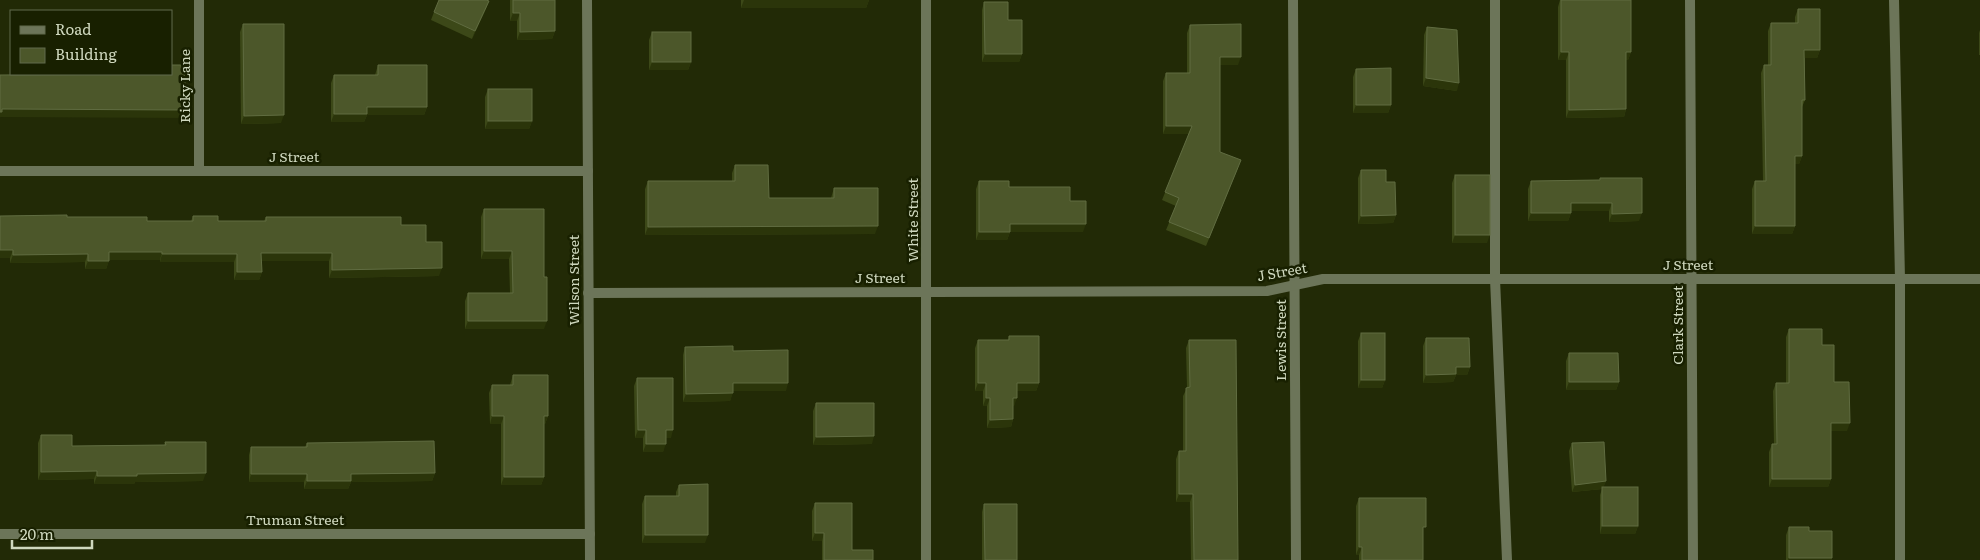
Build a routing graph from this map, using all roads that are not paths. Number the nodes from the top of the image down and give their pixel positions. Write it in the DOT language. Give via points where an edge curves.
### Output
graph roads {
  1 [pos="199,0"];
  2 [pos="587,0"];
  3 [pos="926,0"];
  4 [pos="1293,0"];
  5 [pos="1495,0"];
  6 [pos="1690,0"];
  7 [pos="1894,0"];
  8 [pos="0,171"];
  9 [pos="199,171"];
  10 [pos="588,171"];
  11 [pos="1495,279"];
  12 [pos="1691,279"];
  13 [pos="1900,279"];
  14 [pos="1980,279"];
  15 [pos="1295,284"];
  16 [pos="926,292"];
  17 [pos="588,293"];
  18 [pos="0,534"];
  19 [pos="590,534"];
  20 [pos="590,560"];
  21 [pos="926,560"];
  22 [pos="1296,560"];
  23 [pos="1507,560"];
  24 [pos="1692,560"];
  25 [pos="1900,560"];
  1 -- 9 [label="street, Ricky Lane"];
  2 -- 10 [label="street, Wilson Street"];
  3 -- 16 [label="street, White Street"];
  4 -- 15 [label="street, Lewis Street"];
  5 -- 11 [label="street"];
  6 -- 12 [label="street, Clark Street"];
  7 -- 13 [label="street"];
  8 -- 9 [label="street, J Street"];
  9 -- 10 [label="street, J Street"];
  10 -- 17 [label="street, Wilson Street"];
  11 -- 12 [label="street, J Street"];
  11 -- 15 [label="street, J Street" via="1323,279"];
  11 -- 23 [label="street"];
  12 -- 13 [label="street, J Street"];
  12 -- 24 [label="street, Clark Street"];
  13 -- 14 [label="street, J Street"];
  13 -- 25 [label="street"];
  15 -- 16 [label="street, J Street" via="1267,291"];
  15 -- 22 [label="street, Lewis Street"];
  16 -- 17 [label="street, J Street"];
  16 -- 21 [label="street, White Street"];
  17 -- 19 [label="street, Wilson Street"];
  18 -- 19 [label="street, Truman Street"];
  19 -- 20 [label="street, Wilson Street"];
}
